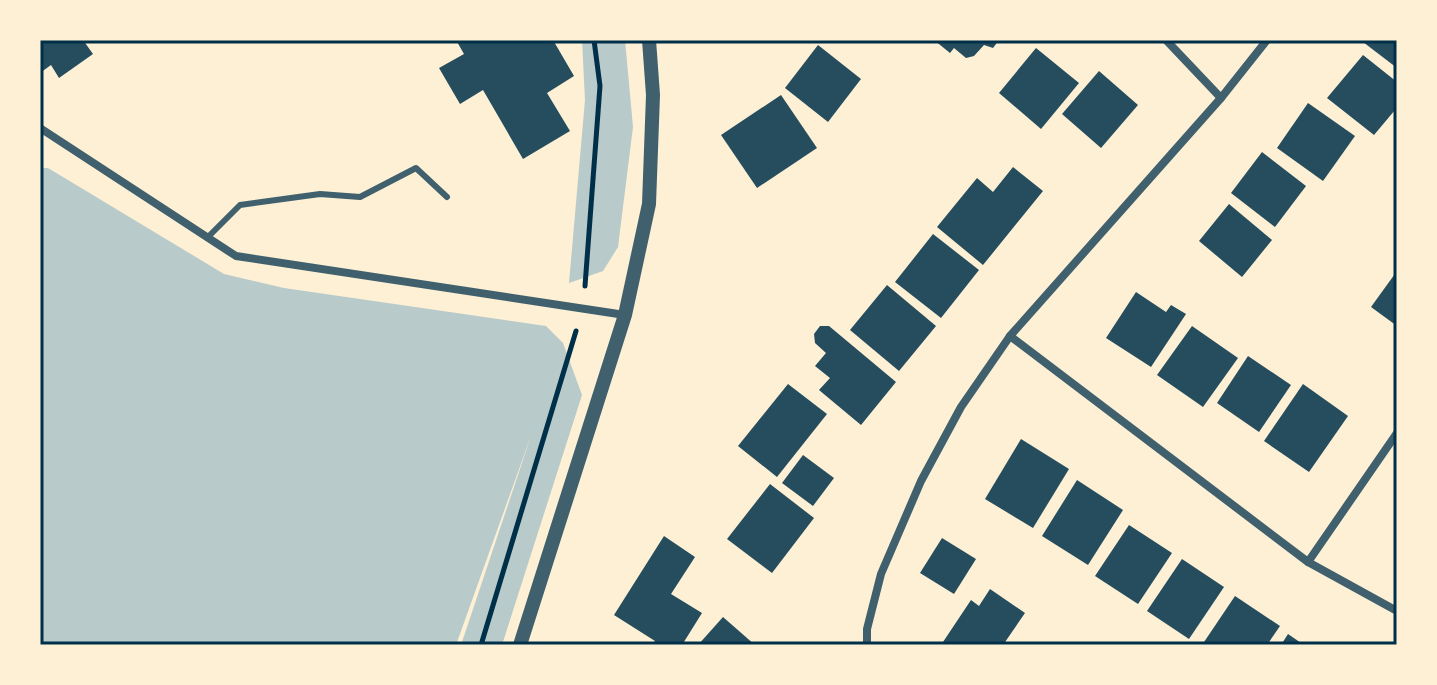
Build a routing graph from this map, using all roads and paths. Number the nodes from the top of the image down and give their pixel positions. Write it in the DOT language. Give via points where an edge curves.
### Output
graph roads {
  1 [pos="594,40"];
  2 [pos="649,40"];
  3 [pos="1166,40"];
  4 [pos="1267,40"];
  5 [pos="1221,98"];
  6 [pos="43,133"];
  7 [pos="447,197"];
  8 [pos="207,238"];
  9 [pos="583,309"];
  10 [pos="625,315"];
  11 [pos="1010,336"];
  12 [pos="1397,433"];
  13 [pos="1308,562"];
  14 [pos="1397,611"];
  15 [pos="481,645"];
  16 [pos="520,645"];
  17 [pos="867,645"];
  1 -- 9 [label="path" via="600,86"];
  2 -- 10 [label="street" via="649,204"];
  3 -- 5 [label="street"];
  4 -- 5 [label="street"];
  5 -- 11 [label="street"];
  6 -- 8 [label="street"];
  7 -- 8 [label="lane" via="416,168 360,197 320,194 240,205"];
  8 -- 9 [label="street" via="236,256"];
  9 -- 10 [label="street"];
  9 -- 15 [label="path"];
  10 -- 16 [label="street"];
  11 -- 13 [label="street"];
  11 -- 17 [label="street" via="961,407 921,481 881,574"];
  12 -- 13 [label="street"];
  13 -- 14 [label="street"];
}
